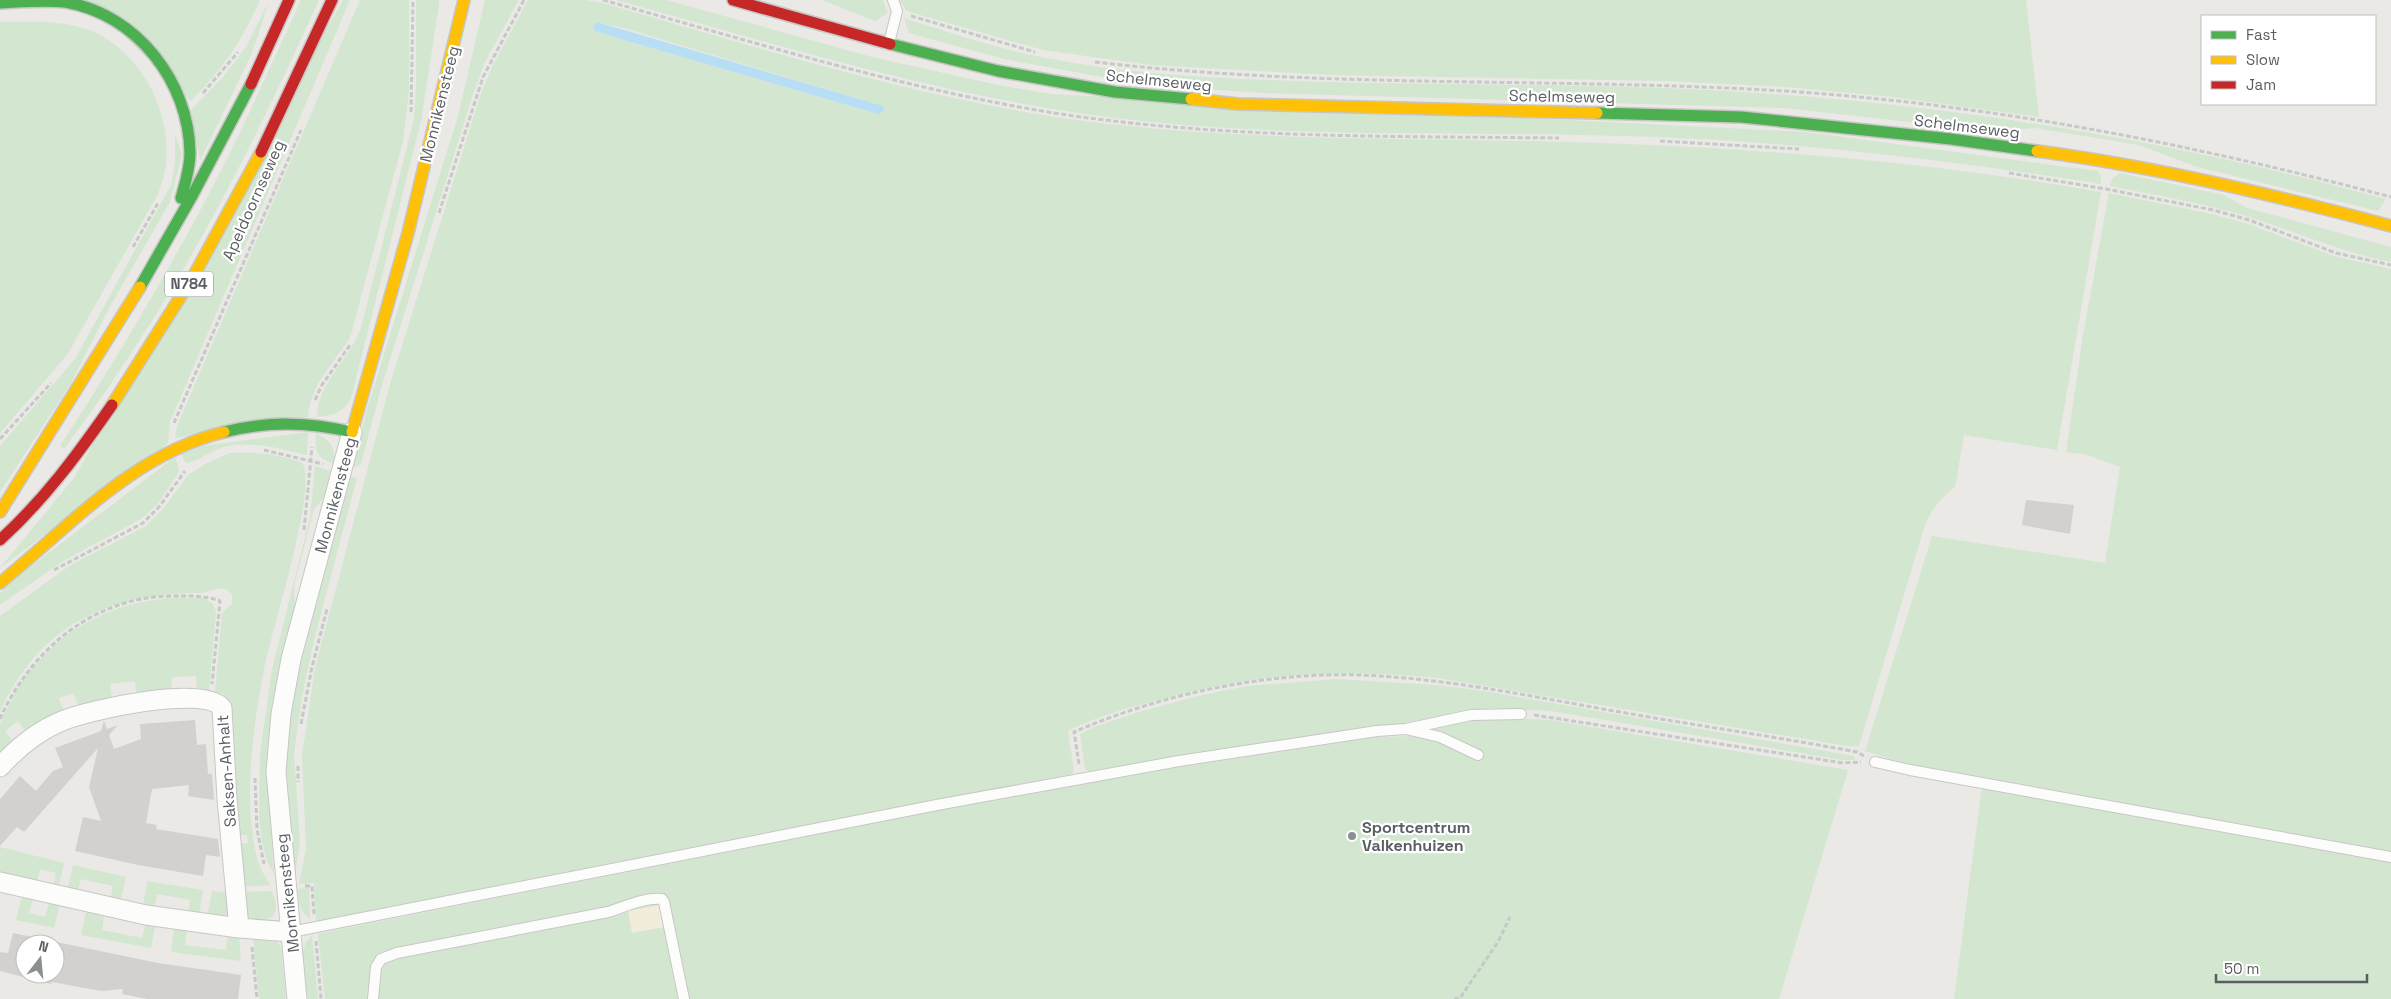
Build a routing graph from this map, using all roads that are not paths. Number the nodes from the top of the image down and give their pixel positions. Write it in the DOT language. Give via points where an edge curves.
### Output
graph roads {
  1 [pos="289,0"];
  2 [pos="332,0"];
  3 [pos="464,0"];
  4 [pos="733,0"];
  5 [pos="893,0"];
  6 [pos="0,3"];
  7 [pos="889,44"];
  8 [pos="2391,226"];
  9 [pos="171,233"];
  10 [pos="352,432"];
  11 [pos="0,512"];
  12 [pos="0,540"];
  13 [pos="0,582"];
  14 [pos="1521,714"];
  15 [pos="1406,729"];
  16 [pos="1478,755"];
  17 [pos="1875,762"];
  18 [pos="0,767"];
  19 [pos="2391,857"];
  20 [pos="0,882"];
  21 [pos="245,929"];
  22 [pos="291,932"];
  23 [pos="298,999"];
  24 [pos="373,999"];
  25 [pos="684,999"];
  1 -- 9 [label="main road, N784" via="228,132"];
  2 -- 12 [label="main road, Apeldoornseweg / N784" via="267,140 202,262 160,332 81,447 37,504"];
  3 -- 10 [label="main road, Monnikensteeg" via="408,233"];
  4 -- 7 [label="main road, Schelmseweg"];
  5 -- 7 [label="lane" via="897,11"];
  6 -- 9 [label="main road" via="62,1 97,10 139,37 158,59 184,113 190,145 189,164"];
  7 -- 8 [label="main road, Schelmseweg" via="998,71 1115,92 1177,99 1238,104 1741,117 1951,139 2111,161 2293,200"];
  9 -- 11 [label="main road, N784"];
  10 -- 13 [label="main road" via="313,424 270,424 223,433 175,448 126,477"];
  10 -- 22 [label="street, Monnikensteeg" via="291,659 281,714 276,772"];
  14 -- 15 [label="lane" via="1471,715"];
  15 -- 16 [label="lane" via="1440,738"];
  15 -- 22 [label="lane" via="1179,762 951,802"];
  17 -- 19 [label="lane"];
  18 -- 21 [label="street, Saksen-Anhalt" via="32,737 88,711 172,699 212,700 222,708 227,799"];
  20 -- 21 [label="street" via="146,915"];
  21 -- 22 [label="street"];
  22 -- 23 [label="street, Monnikensteeg"];
  24 -- 25 [label="lane" via="376,967 396,953 608,912 657,898 664,902"];
}
